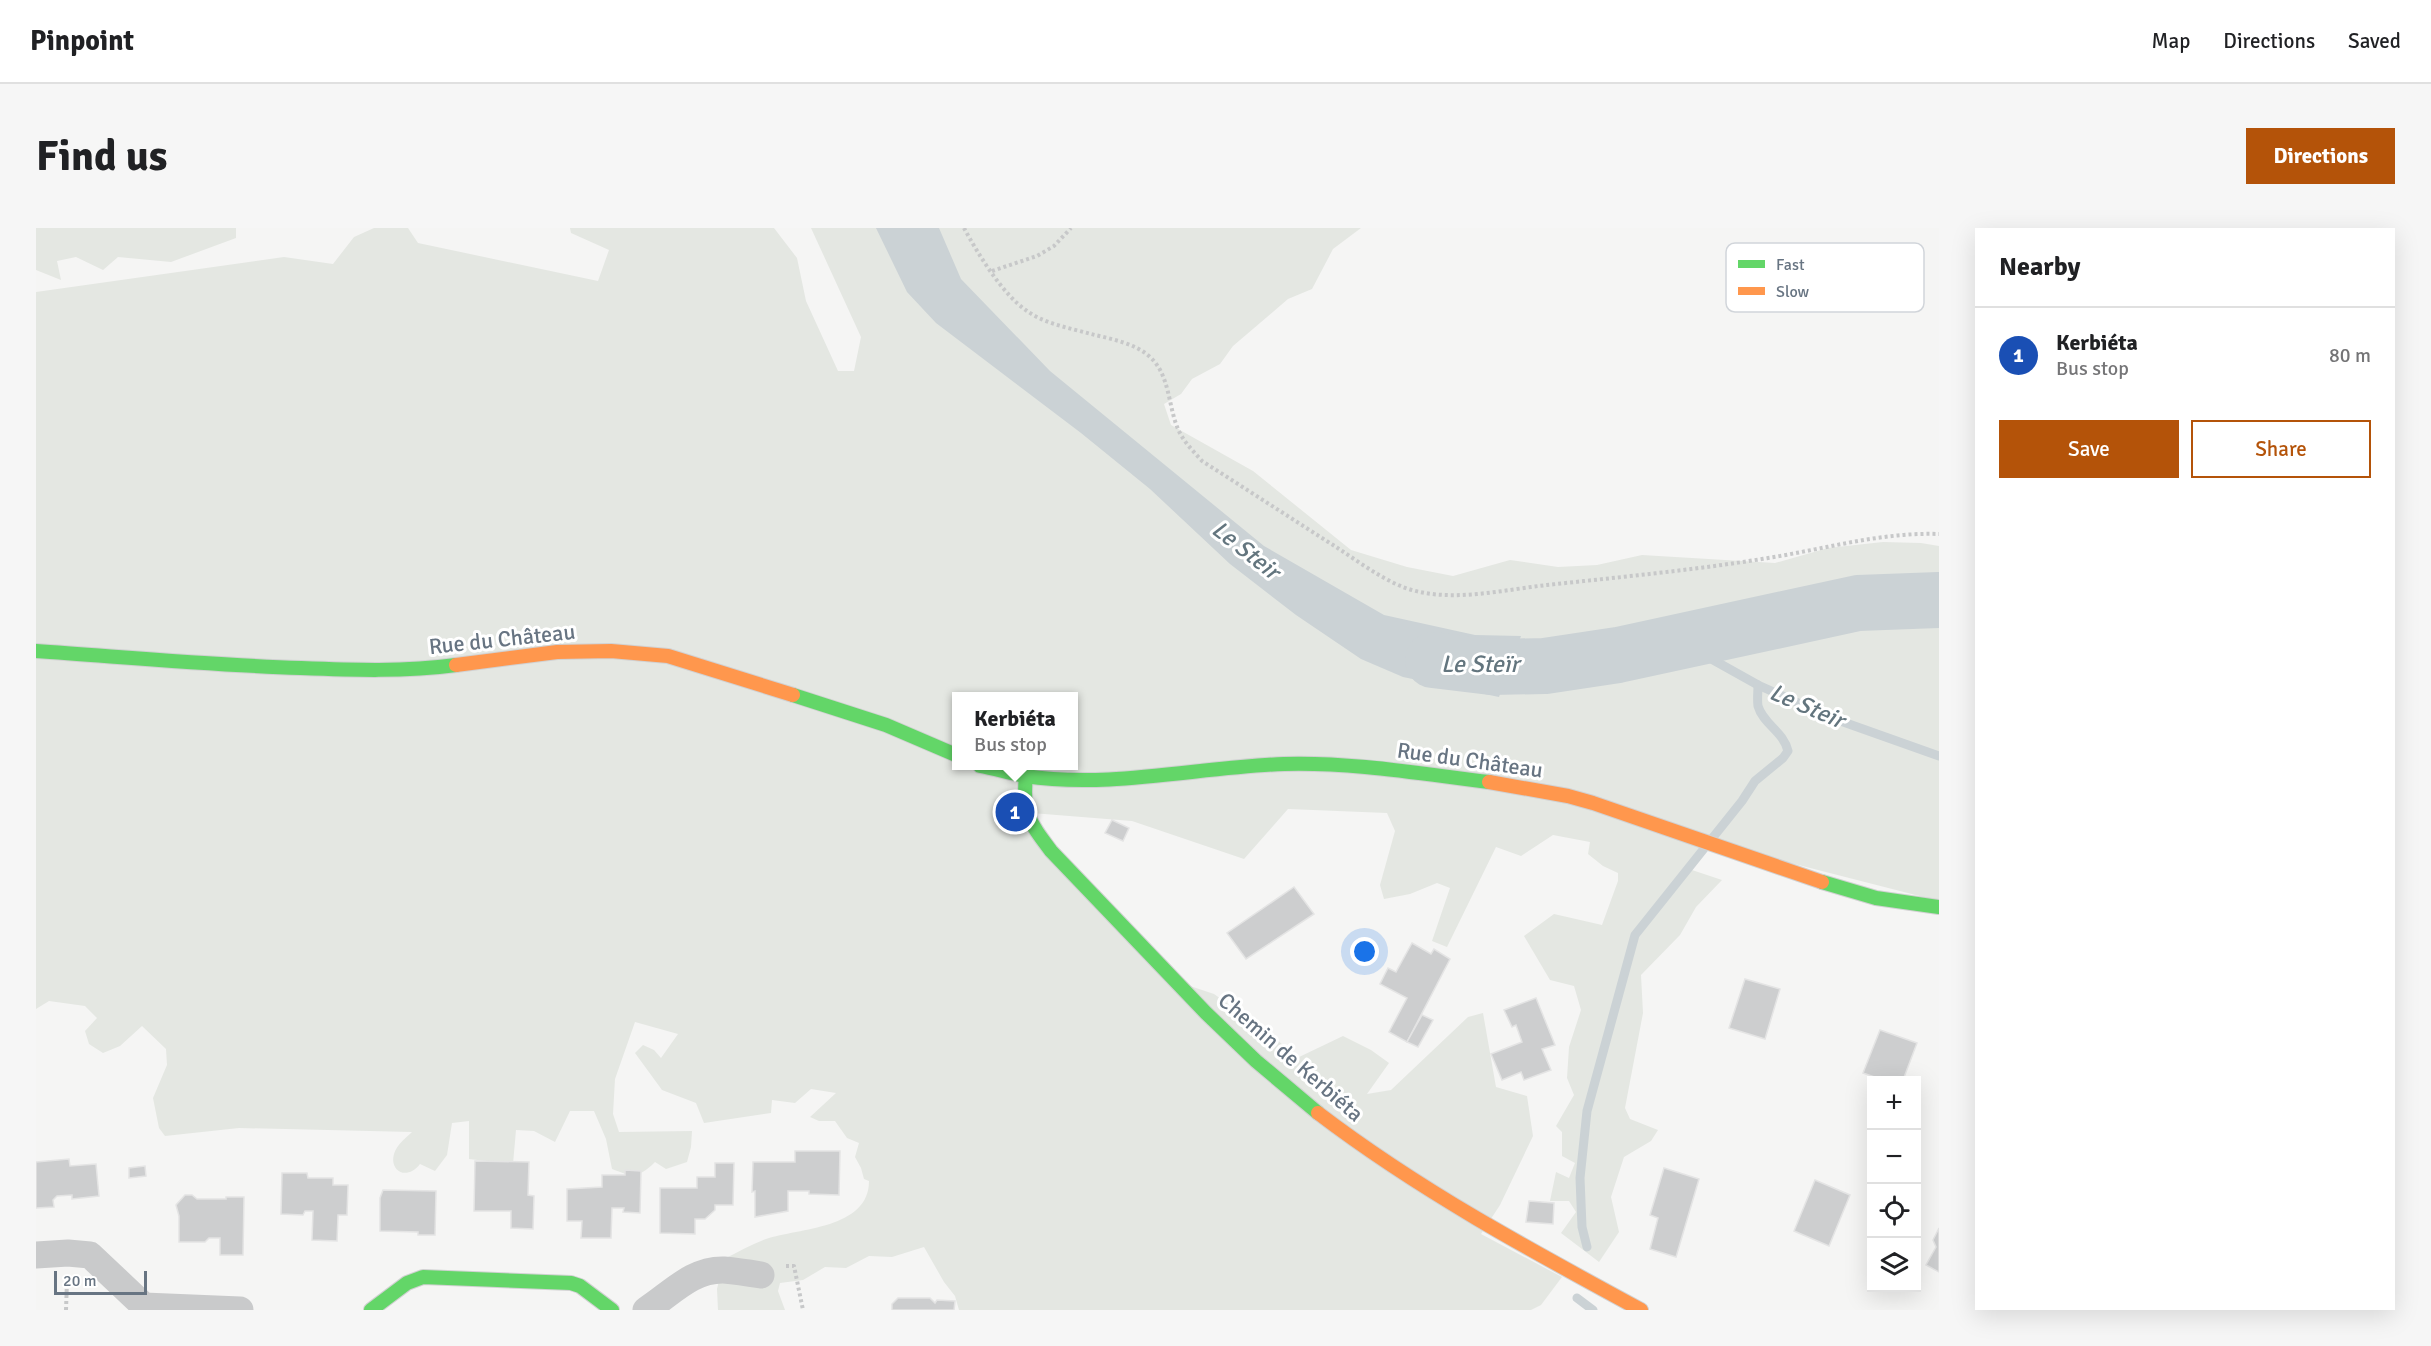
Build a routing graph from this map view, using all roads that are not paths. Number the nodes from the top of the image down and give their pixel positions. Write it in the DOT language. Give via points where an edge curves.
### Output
graph roads {
  1 [pos="36,651"];
  2 [pos="952,753"];
  3 [pos="1001,770"];
  4 [pos="1026,776"];
  5 [pos="1939,907"];
  6 [pos="36,1255"];
  7 [pos="761,1275"];
  8 [pos="240,1310"];
  9 [pos="371,1310"];
  10 [pos="612,1310"];
  11 [pos="646,1310"];
  12 [pos="1641,1310"];
  1 -- 2 [label="street, Rue du Château" via="347,670 432,668 557,652 668,656 886,725"];
  3 -- 4 [label="street, Rue du Château"];
  4 -- 5 [label="street, Rue du Château" via="1156,776 1288,764 1400,771 1494,783 1568,796 1846,890"];
  4 -- 12 [label="street, Chemin de Kerbiéta" via="1025,810 1048,846 1157,962 1308,1106 1467,1216"];
  6 -- 8 [label="street" via="90,1255 144,1306"];
  7 -- 11 [label="street" via="706,1272 690,1278"];
  9 -- 10 [label="street" via="410,1280 433,1276 571,1283"];
}
